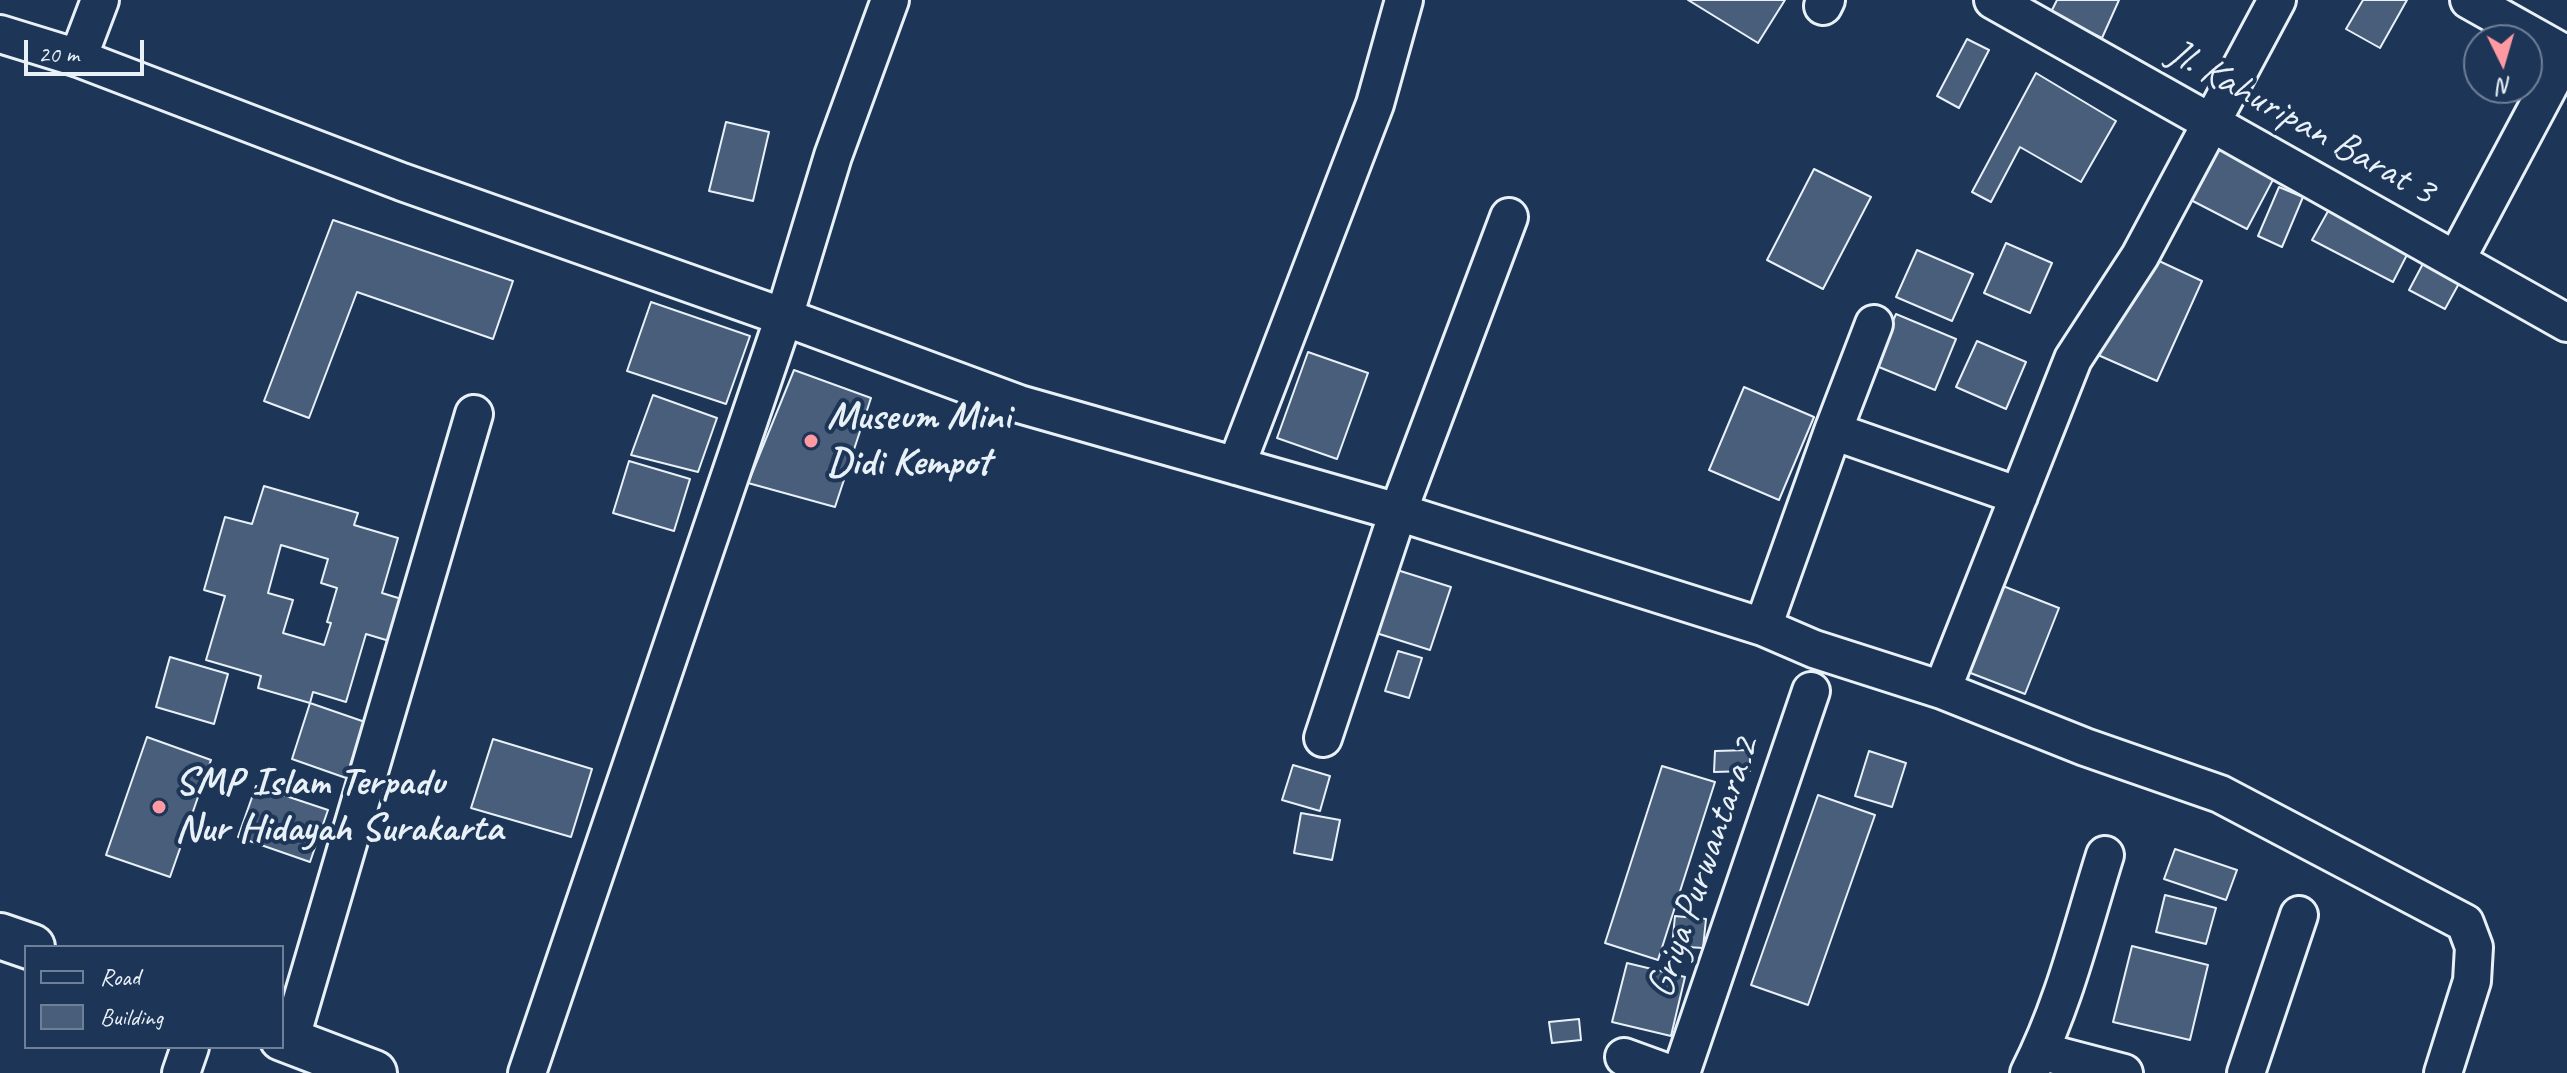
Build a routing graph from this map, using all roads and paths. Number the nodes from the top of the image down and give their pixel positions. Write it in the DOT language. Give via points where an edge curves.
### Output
graph roads {
  1 [pos="100,0"];
  2 [pos="890,0"];
  3 [pos="1404,0"];
  4 [pos="1993,0"];
  5 [pos="2277,0"];
  6 [pos="2469,0"];
  7 [pos="0,34"];
  8 [pos="2567,54"];
  9 [pos="78,58"];
  10 [pos="2212,123"];
  11 [pos="1509,217"];
  12 [pos="2456,260"];
  13 [pos="784,317"];
  14 [pos="2567,323"];
  15 [pos="1874,324"];
  16 [pos="474,414"];
  17 [pos="1833,431"];
  18 [pos="1236,466"];
  19 [pos="2019,496"];
  20 [pos="1398,512"];
  21 [pos="1763,627"];
  22 [pos="1942,690"];
  23 [pos="1811,691"];
  24 [pos="1323,738"];
  25 [pos="2105,855"];
  26 [pos="2299,915"];
  27 [pos="0,936"];
  28 [pos="26,945"];
  29 [pos="286,1039"];
  30 [pos="189,1049"];
  31 [pos="1624,1057"];
  32 [pos="2034,1062"];
  33 [pos="181,1073"];
  34 [pos="374,1073"];
  35 [pos="527,1073"];
  36 [pos="1668,1073"];
  37 [pos="1681,1073"];
  38 [pos="2124,1073"];
  39 [pos="2246,1073"];
  40 [pos="2443,1073"];
  1 -- 9 [label="street"];
  2 -- 13 [label="street" via="833,156"];
  3 -- 18 [label="street" via="1375,104"];
  4 -- 10 [label="street, Jl. Kahuripan Barat 3"];
  5 -- 10 [label="street"];
  6 -- 8 [label="street"];
  7 -- 9 [label="street"];
  8 -- 12 [label="street"];
  9 -- 13 [label="street" via="387,177"];
  10 -- 12 [label="street, Jl. Kahuripan Barat 3"];
  10 -- 19 [label="street" via="2140,256 2073,359"];
  11 -- 20 [label="street"];
  12 -- 14 [label="street, Jl. Kahuripan Barat 3"];
  13 -- 18 [label="street" via="1019,404"];
  13 -- 35 [label="street"];
  15 -- 17 [label="street"];
  16 -- 29 [label="street"];
  17 -- 19 [label="street"];
  17 -- 21 [label="street"];
  18 -- 20 [label="street"];
  19 -- 22 [label="street"];
  20 -- 21 [label="street"];
  20 -- 24 [label="street"];
  21 -- 22 [label="street"];
  22 -- 40 [label="street" via="2220,794 2465,923 2474,947 2472,981"];
  23 -- 37 [label="street, Griya Purwantara 2"];
  25 -- 32 [label="street"];
  26 -- 39 [label="street"];
  27 -- 28 [label="street"];
  29 -- 34 [label="street"];
  30 -- 33 [label="street"];
  31 -- 36 [label="street"];
  32 -- 38 [label="street"];
}
